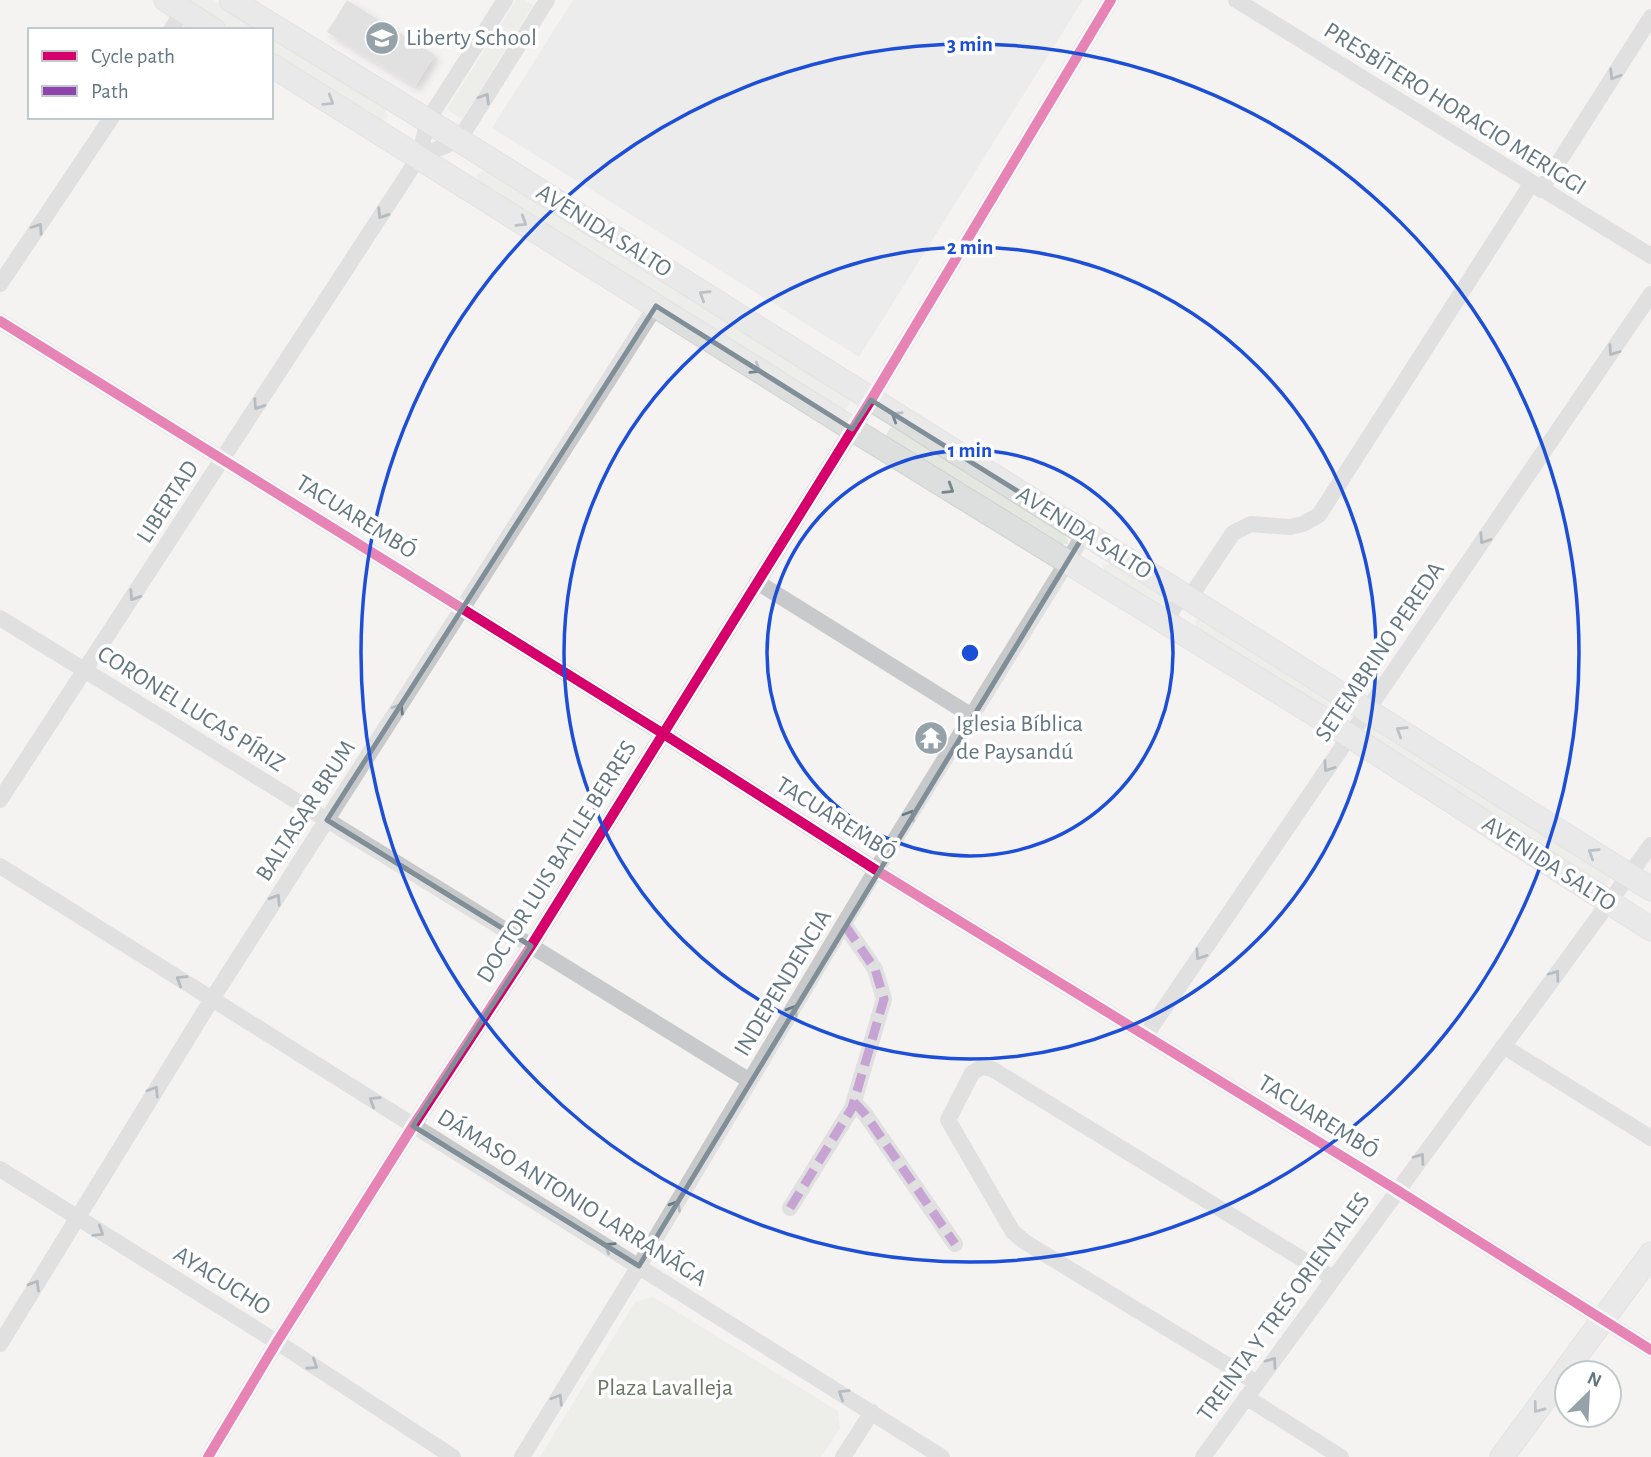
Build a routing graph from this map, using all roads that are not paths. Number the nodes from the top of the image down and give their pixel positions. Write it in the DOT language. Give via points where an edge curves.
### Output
graph roads {
  1 [pos="231,0"];
  2 [pos="505,0"];
  3 [pos="547,0"];
  4 [pos="1111,0"];
  5 [pos="1236,0"];
  6 [pos="173,13"];
  7 [pos="1651,17"];
  8 [pos="209,28"];
  9 [pos="273,66"];
  10 [pos="111,119"];
  11 [pos="428,120"];
  12 [pos="459,140"];
  13 [pos="419,157"];
  14 [pos="1536,187"];
  15 [pos="1651,256"];
  16 [pos="0,284"];
  17 [pos="1651,294"];
  18 [pos="656,306"];
  19 [pos="0,321"];
  20 [pos="871,400"];
  21 [pos="852,429"];
  22 [pos="223,459"];
  23 [pos="1084,533"];
  24 [pos="1067,562"];
  25 [pos="757,582"];
  26 [pos="1186,596"];
  27 [pos="462,608"];
  28 [pos="0,618"];
  29 [pos="1165,622"];
  30 [pos="85,671"];
  31 [pos="1368,709"];
  32 [pos="972,716"];
  33 [pos="662,733"];
  34 [pos="1350,736"];
  35 [pos="0,800"];
  36 [pos="327,820"];
  37 [pos="1651,845"];
  38 [pos="0,866"];
  39 [pos="876,870"];
  40 [pos="1630,876"];
  41 [pos="1651,889"];
  42 [pos="1608,902"];
  43 [pos="844,924"];
  44 [pos="1651,929"];
  45 [pos="531,946"];
  46 [pos="212,999"];
  47 [pos="1146,1035"];
  48 [pos="1503,1046"];
  49 [pos="750,1082"];
  50 [pos="854,1102"];
  51 [pos="413,1126"];
  52 [pos="1651,1138"];
  53 [pos="0,1169"];
  54 [pos="1397,1190"];
  55 [pos="790,1208"];
  56 [pos="76,1217"];
  57 [pos="955,1244"];
  58 [pos="1651,1254"];
  59 [pos="639,1266"];
  60 [pos="1333,1278"];
  61 [pos="1603,1321"];
  62 [pos="277,1342"];
  63 [pos="0,1344"];
  64 [pos="1651,1350"];
  65 [pos="1256,1383"];
  66 [pos="1246,1397"];
  67 [pos="872,1412"];
  68 [pos="208,1457"];
  69 [pos="453,1457"];
  70 [pos="522,1457"];
  71 [pos="843,1457"];
  72 [pos="942,1457"];
  73 [pos="1203,1457"];
  74 [pos="1341,1457"];
  75 [pos="1502,1457"];
  1 -- 11 [label="street, AVENIDA SALTO"];
  2 -- 11 [label="street, LIBERTAD"];
  12 -- 3 [label="street, one-way"];
  4 -- 20 [label="street, DOCTOR LUIS BATLLE BERRES"];
  5 -- 14 [label="street, PRESBÍTERO HORACIO MERIGGI"];
  6 -- 8 [label="street"];
  7 -- 14 [label="street, one-way"];
  9 -- 13 [label="street, AVENIDA SALTO, one-way"];
  16 -- 10 [label="street, one-way"];
  11 -- 12 [label="street, AVENIDA SALTO"];
  11 -- 13 [label="street, LIBERTAD"];
  12 -- 13 [label="street"];
  20 -- 12 [label="street, AVENIDA SALTO, one-way"];
  13 -- 18 [label="street, AVENIDA SALTO, one-way"];
  13 -- 22 [label="street, LIBERTAD, one-way"];
  14 -- 15 [label="street, PRESBÍTERO HORACIO MERIGGI"];
  14 -- 26 [label="street" via="1319,515 1290,527 1251,524 1233,533"];
  17 -- 31 [label="street, SETEMBRINO PEREDA, one-way"];
  18 -- 21 [label="street, AVENIDA SALTO, one-way"];
  18 -- 27 [label="street, BALTASAR BRUM"];
  19 -- 22 [label="street, TACUAREMBÓ"];
  20 -- 21 [label="street, DOCTOR LUIS BATLLE BERRES"];
  23 -- 20 [label="street, AVENIDA SALTO, one-way"];
  21 -- 24 [label="street, AVENIDA SALTO, one-way"];
  21 -- 25 [label="street, DOCTOR LUIS BATLLE BERRES"];
  22 -- 27 [label="street, TACUAREMBÓ"];
  22 -- 30 [label="street, LIBERTAD, one-way"];
  23 -- 24 [label="street, INDEPENDENCIA"];
  23 -- 26 [label="street, AVENIDA SALTO"];
  24 -- 29 [label="street, AVENIDA SALTO"];
  24 -- 32 [label="street, INDEPENDENCIA"];
  25 -- 32 [label="street"];
  25 -- 33 [label="street, DOCTOR LUIS BATLLE BERRES"];
  26 -- 29 [label="street"];
  26 -- 31 [label="street, AVENIDA SALTO"];
  27 -- 33 [label="street, TACUAREMBÓ"];
  36 -- 27 [label="street, BALTASAR BRUM, one-way"];
  28 -- 30 [label="street, CORONEL LUCAS PÍRIZ"];
  29 -- 34 [label="street, AVENIDA SALTO"];
  30 -- 35 [label="street, LIBERTAD"];
  30 -- 36 [label="street, CORONEL LUCAS PÍRIZ"];
  31 -- 34 [label="street, SETEMBRINO PEREDA"];
  40 -- 31 [label="street, AVENIDA SALTO, one-way"];
  39 -- 32 [label="street, INDEPENDENCIA, one-way"];
  33 -- 39 [label="street, TACUAREMBÓ"];
  33 -- 45 [label="street, DOCTOR LUIS BATLLE BERRES"];
  34 -- 42 [label="street, AVENIDA SALTO"];
  34 -- 47 [label="street, SETEMBRINO PEREDA, one-way"];
  36 -- 45 [label="street, CORONEL LUCAS PÍRIZ"];
  46 -- 36 [label="street, BALTASAR BRUM, one-way"];
  37 -- 40 [label="street, TREINTA Y TRES ORIENTALES"];
  46 -- 38 [label="street, DÁMASO ANTONIO LARRANÃGA, one-way"];
  39 -- 43 [label="street, INDEPENDENCIA"];
  39 -- 47 [label="street, TACUAREMBÓ"];
  40 -- 41 [label="street, AVENIDA SALTO"];
  40 -- 42 [label="street, TREINTA Y TRES ORIENTALES"];
  42 -- 44 [label="street, AVENIDA SALTO"];
  48 -- 42 [label="street, TREINTA Y TRES ORIENTALES, one-way"];
  49 -- 43 [label="street, INDEPENDENCIA, one-way"];
  43 -- 50 [label="street" via="875,969 884,999"];
  45 -- 49 [label="street, CORONEL LUCAS PÍRIZ"];
  45 -- 51 [label="street, DOCTOR LUIS BATLLE BERRES"];
  51 -- 46 [label="street, DÁMASO ANTONIO LARRANÃGA, one-way"];
  56 -- 46 [label="street, BALTASAR BRUM, one-way"];
  47 -- 54 [label="street, TACUAREMBÓ"];
  48 -- 52 [label="street"];
  54 -- 48 [label="street, TREINTA Y TRES ORIENTALES, one-way"];
  59 -- 49 [label="street, INDEPENDENCIA, one-way"];
  50 -- 55 [label="street"];
  50 -- 57 [label="street"];
  59 -- 51 [label="street, DÁMASO ANTONIO LARRANÃGA, one-way"];
  51 -- 62 [label="street, DOCTOR LUIS BATLLE BERRES"];
  53 -- 56 [label="street, AYACUCHO"];
  54 -- 60 [label="street, TREINTA Y TRES ORIENTALES"];
  54 -- 61 [label="street, TACUAREMBÓ"];
  56 -- 62 [label="street, AYACUCHO, one-way"];
  63 -- 56 [label="street, BALTASAR BRUM, one-way"];
  58 -- 61 [label="street"];
  67 -- 59 [label="street, DÁMASO ANTONIO LARRANÃGA, one-way"];
  70 -- 59 [label="street, INDEPENDENCIA, one-way"];
  65 -- 60 [label="street, TREINTA Y TRES ORIENTALES, one-way"];
  60 -- 65 [label="street" via="992,1069 982,1067 972,1073 948,1120 1013,1232"];
  61 -- 64 [label="street, TACUAREMBÓ"];
  61 -- 75 [label="street, one-way"];
  62 -- 68 [label="street, DOCTOR LUIS BATLLE BERRES"];
  62 -- 69 [label="street, AYACUCHO, one-way"];
  65 -- 66 [label="street, TREINTA Y TRES ORIENTALES"];
  66 -- 73 [label="street, TREINTA Y TRES ORIENTALES"];
  66 -- 74 [label="street"];
  67 -- 71 [label="street"];
  67 -- 72 [label="street, DÁMASO ANTONIO LARRANÃGA"];
}
